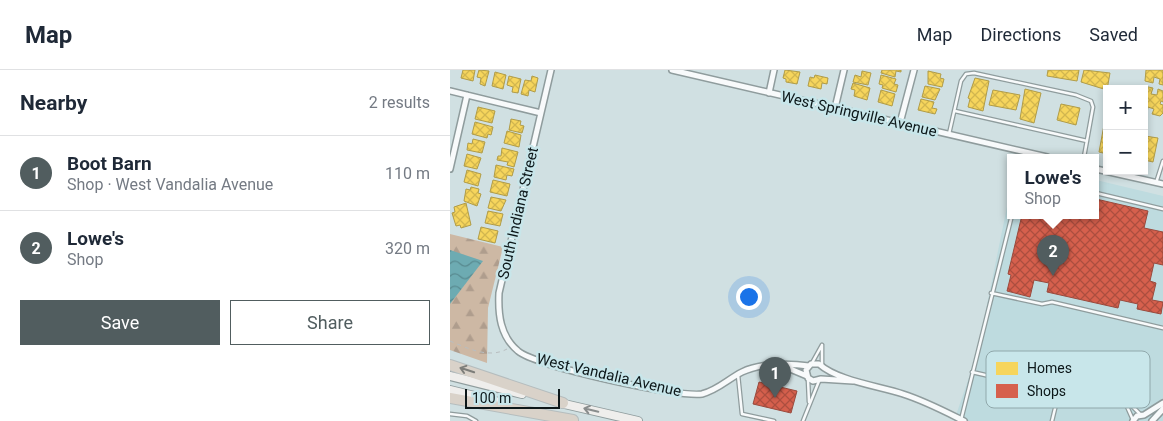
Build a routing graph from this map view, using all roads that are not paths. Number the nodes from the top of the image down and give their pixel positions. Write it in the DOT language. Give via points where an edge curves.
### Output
graph roads {
  1 [pos="551,70"];
  2 [pos="672,70"];
  3 [pos="703,70"];
  4 [pos="774,70"];
  5 [pos="844,70"];
  6 [pos="914,70"];
  7 [pos="701,77"];
  8 [pos="450,91"];
  9 [pos="769,93"];
  10 [pos="466,95"];
  11 [pos="835,108"];
  12 [pos="954,111"];
  13 [pos="541,113"];
  14 [pos="900,123"];
  15 [pos="949,135"];
  16 [pos="1087,141"];
  17 [pos="1023,154"];
  18 [pos="1085,154"];
  19 [pos="1163,161"];
  20 [pos="450,170"];
  21 [pos="1099,170"];
  22 [pos="1156,183"];
  23 [pos="1163,184"];
  24 [pos="1099,193"];
  25 [pos="1163,209"];
  26 [pos="1011,219"];
  27 [pos="991,293"];
  28 [pos="1163,328"];
  29 [pos="519,352"];
  30 [pos="450,365"];
  31 [pos="810,365"];
  32 [pos="782,366"];
  33 [pos="822,367"];
  34 [pos="972,372"];
  35 [pos="738,375"];
  36 [pos="986,375"];
  37 [pos="450,376"];
  38 [pos="808,377"];
  39 [pos="820,380"];
  40 [pos="853,381"];
  41 [pos="450,390"];
  42 [pos="450,398"];
  43 [pos="809,402"];
  44 [pos="1163,402"];
  45 [pos="562,403"];
  46 [pos="1055,408"];
  47 [pos="1127,408"];
  48 [pos="1136,408"];
  49 [pos="1163,409"];
  50 [pos="450,414"];
  51 [pos="1142,415"];
  52 [pos="575,420"];
  53 [pos="962,420"];
  54 [pos="476,421"];
  55 [pos="638,421"];
  56 [pos="774,421"];
  57 [pos="804,421"];
  58 [pos="1052,421"];
  59 [pos="1133,421"];
  60 [pos="1151,421"];
  1 -- 13 [label="street, South Indiana Street"];
  2 -- 7 [label="street, West Springville Avenue"];
  3 -- 7 [label="street"];
  4 -- 9 [label="street"];
  5 -- 11 [label="street"];
  6 -- 14 [label="street"];
  7 -- 9 [label="street, West Springville Avenue"];
  8 -- 10 [label="street"];
  9 -- 11 [label="street, West Springville Avenue"];
  10 -- 13 [label="street"];
  10 -- 20 [label="street"];
  11 -- 14 [label="street, West Springville Avenue"];
  12 -- 15 [label="lane"];
  12 -- 16 [label="lane"];
  12 -- 16 [label="lane" via="961,81 966,74 1076,94 1091,101 1093,107"];
  13 -- 29 [label="street, South Indiana Street" via="499,293 502,328"];
  14 -- 15 [label="street, West Springville Avenue"];
  15 -- 17 [label="street, West Springville Avenue"];
  16 -- 18 [label="lane"];
  19 -- 22 [label="lane"];
  21 -- 22 [label="street"];
  22 -- 23 [label="street"];
  24 -- 25 [label="lane"];
  26 -- 27 [label="lane"];
  27 -- 28 [label="lane" via="1042,304 1052,302"];
  27 -- 34 [label="lane"];
  29 -- 35 [label="street, West Vandalia Avenue" via="544,363 673,394 701,394"];
  45 -- 30 [label="highway, one-way"];
  31 -- 32 [label="street, West Vandalia Avenue"];
  31 -- 33 [label="street, West Vandalia Avenue"];
  31 -- 33 [label="lane" via="822,345"];
  31 -- 38 [label="street" via="806,370"];
  32 -- 35 [label="street, West Vandalia Avenue" via="756,367"];
  32 -- 38 [label="street, West Vandalia Avenue"];
  33 -- 39 [label="street"];
  33 -- 40 [label="street"];
  34 -- 36 [label="lane"];
  34 -- 53 [label="lane"];
  35 -- 56 [label="lane" via="742,414"];
  37 -- 45 [label="main road"];
  38 -- 39 [label="street, West Vandalia Avenue"];
  38 -- 43 [label="lane"];
  39 -- 40 [label="street"];
  39 -- 43 [label="lane"];
  40 -- 53 [label="street" via="902,394"];
  41 -- 52 [label="main road"];
  42 -- 52 [label="highway"];
  43 -- 57 [label="lane"];
  44 -- 51 [label="street"];
  55 -- 45 [label="main road, one-way"];
  46 -- 58 [label="lane"];
  47 -- 59 [label="lane"];
  48 -- 51 [label="lane"];
  49 -- 60 [label="street"];
  50 -- 54 [label="lane"];
  51 -- 59 [label="street"];
  51 -- 60 [label="street"];
}
